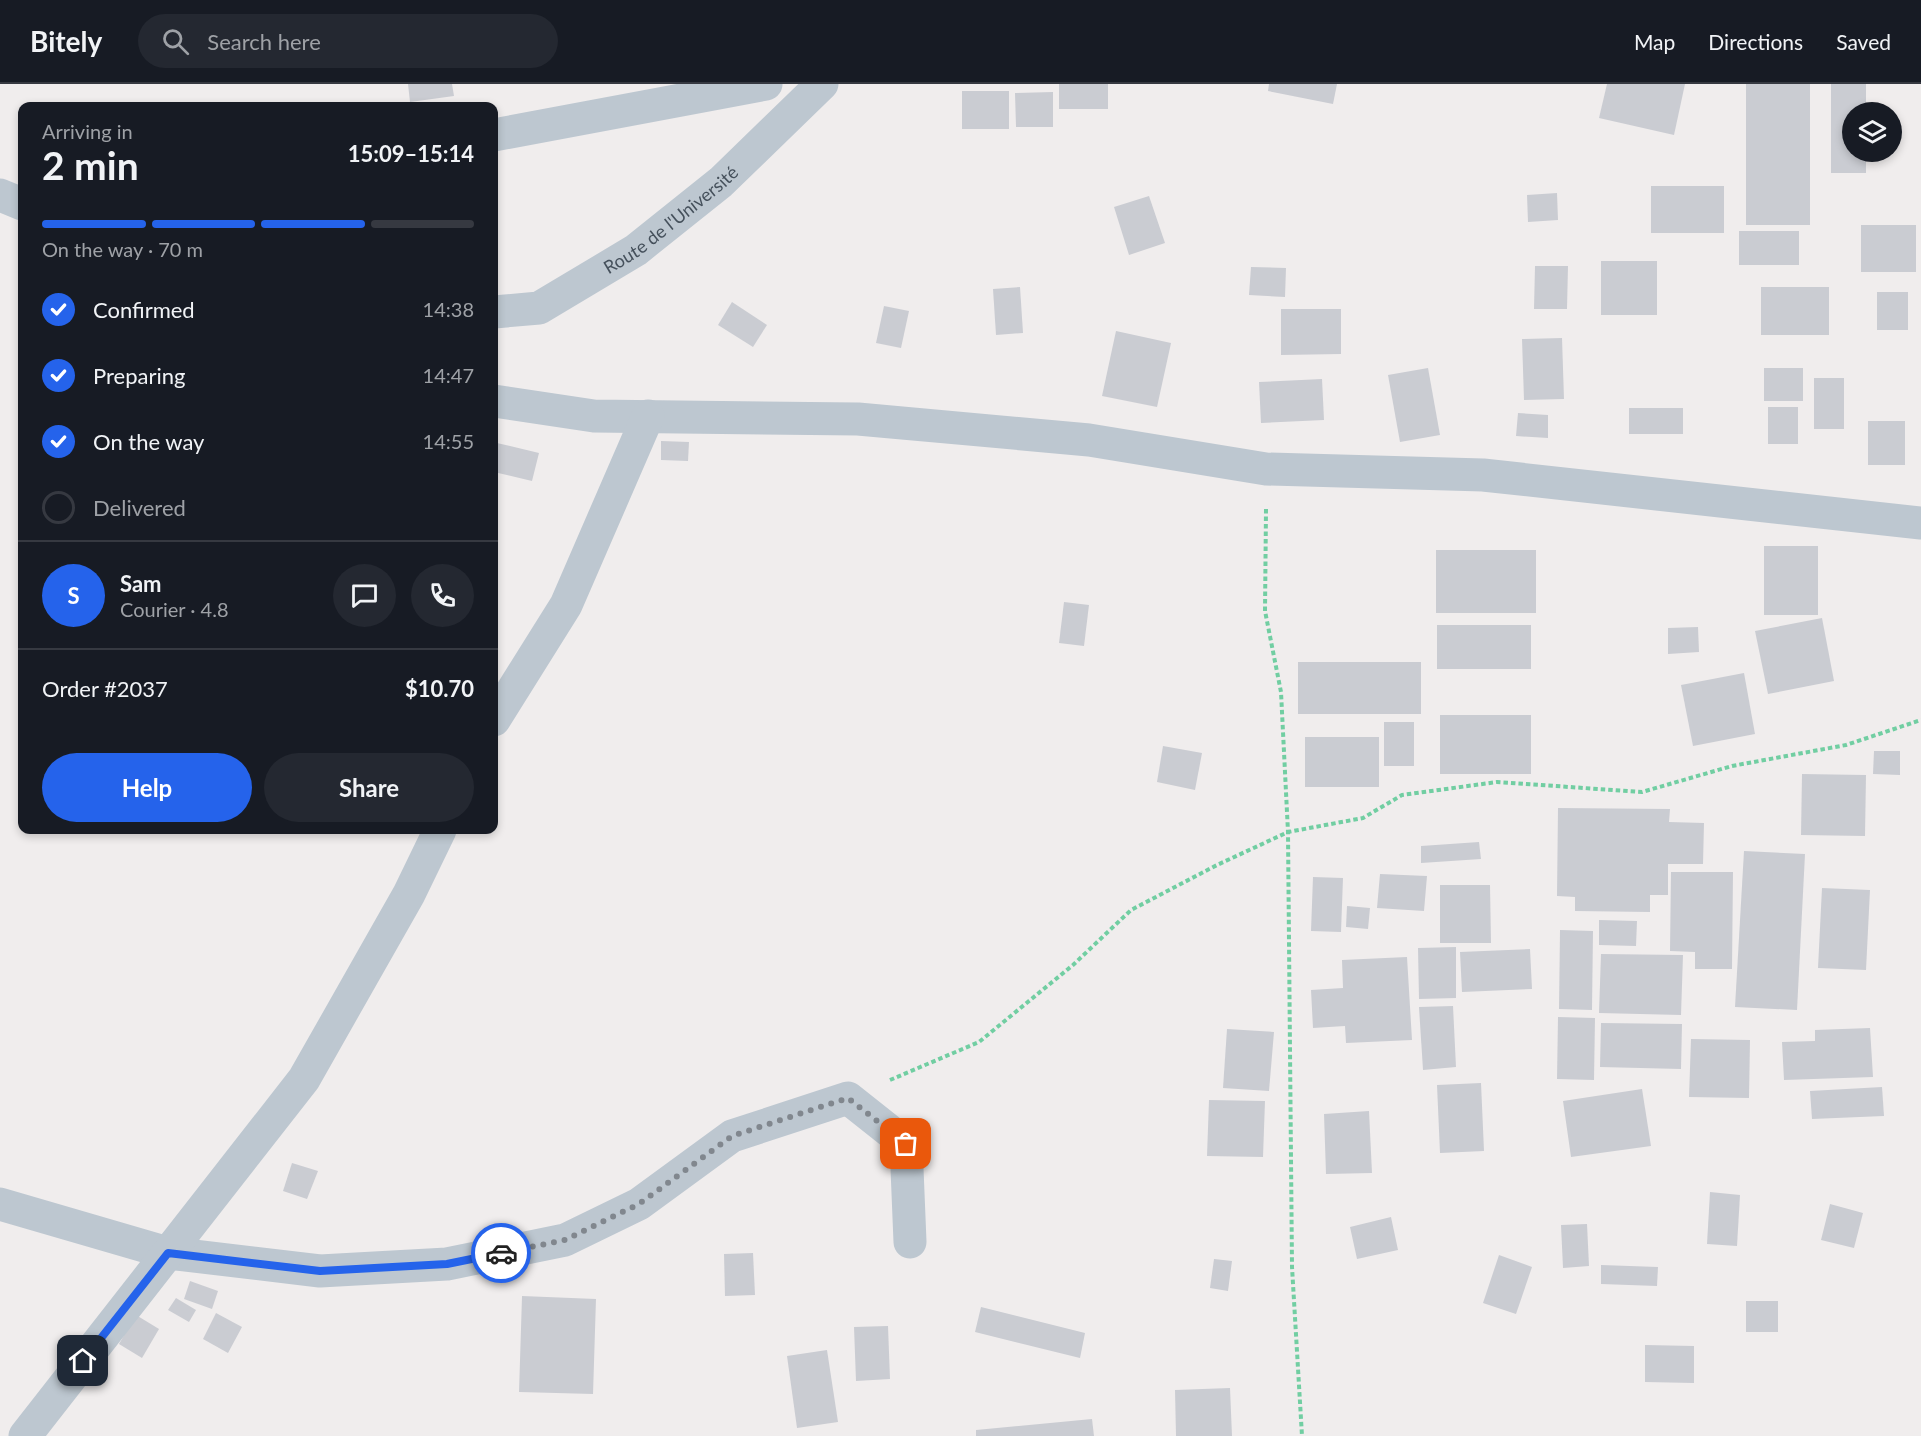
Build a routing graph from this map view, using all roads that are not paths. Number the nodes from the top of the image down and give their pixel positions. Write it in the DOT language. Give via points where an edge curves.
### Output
graph roads {
  1 [pos="766,84"];
  2 [pos="822,84"];
  3 [pos="498,134"];
  4 [pos="0,195"];
  5 [pos="18,202"];
  6 [pos="498,312"];
  7 [pos="498,402"];
  8 [pos="648,416"];
  9 [pos="1921,523"];
  10 [pos="498,714"];
  11 [pos="438,834"];
  12 [pos="0,1204"];
  13 [pos="910,1242"];
  14 [pos="168,1253"];
  15 [pos="25,1436"];
  1 -- 3 [label="street"];
  2 -- 6 [label="street, Route de l'Université" via="721,182 636,250 539,308"];
  4 -- 5 [label="street"];
  7 -- 8 [label="street" via="594,416"];
  8 -- 9 [label="street" via="858,419 1089,440 1266,469 1484,475"];
  8 -- 10 [label="street" via="566,605"];
  11 -- 14 [label="street" via="409,894 304,1079"];
  12 -- 14 [label="street"];
  13 -- 14 [label="street" via="906,1144 848,1098 732,1136 639,1204 565,1240 447,1264 320,1271"];
  14 -- 15 [label="street"];
}
